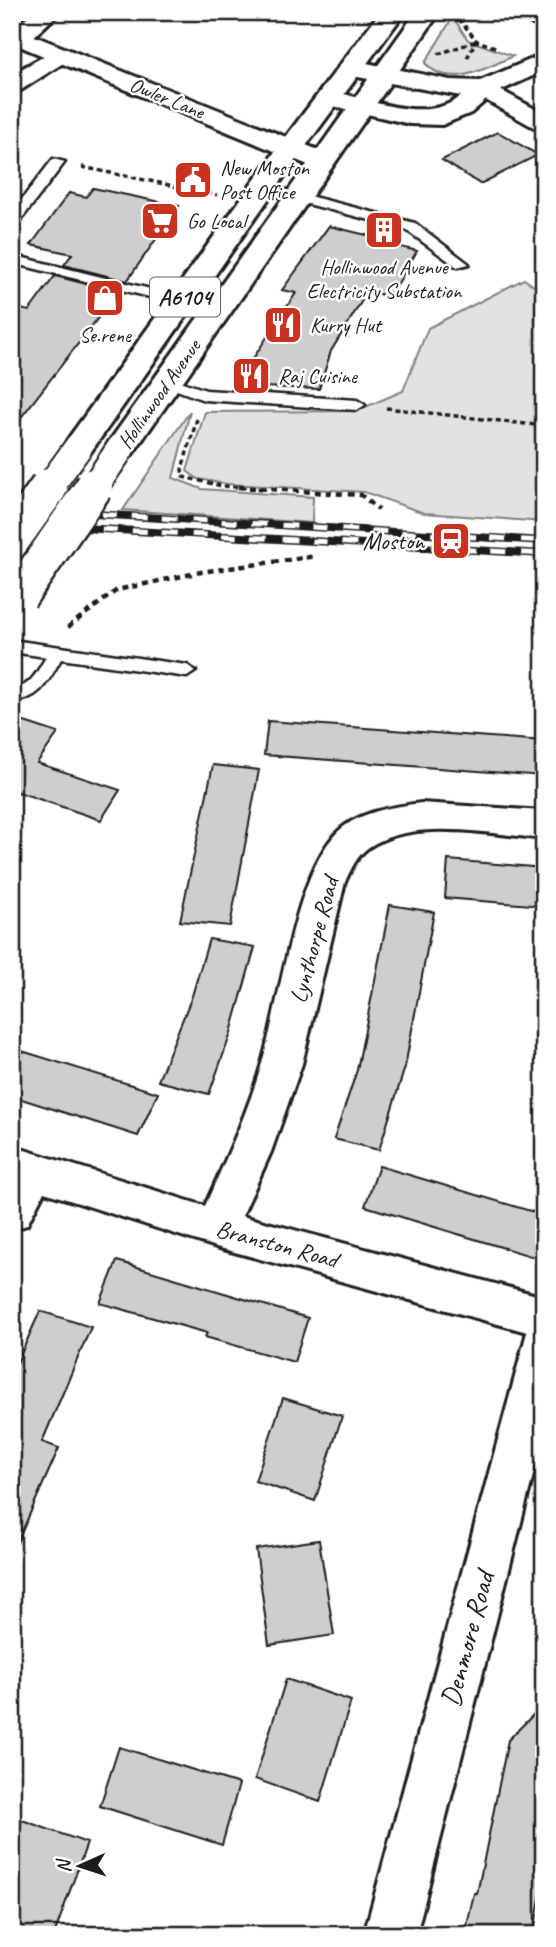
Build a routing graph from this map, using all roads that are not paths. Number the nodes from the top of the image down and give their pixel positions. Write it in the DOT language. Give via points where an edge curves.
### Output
graph roads {
  1 [pos="48,12"];
  2 [pos="393,12"];
  3 [pos="428,12"];
  4 [pos="518,12"];
  5 [pos="544,27"];
  6 [pos="16,36"];
  7 [pos="59,55"];
  8 [pos="544,61"];
  9 [pos="352,68"];
  10 [pos="383,74"];
  11 [pos="12,85"];
  12 [pos="484,89"];
  13 [pos="329,98"];
  14 [pos="361,106"];
  15 [pos="544,125"];
  16 [pos="291,148"];
  17 [pos="58,162"];
  18 [pos="322,162"];
  19 [pos="262,188"];
  20 [pos="297,197"];
  21 [pos="12,222"];
  22 [pos="12,259"];
  23 [pos="462,264"];
  24 [pos="182,301"];
  25 [pos="130,372"];
  26 [pos="167,382"];
  27 [pos="357,405"];
  28 [pos="12,539"];
  29 [pos="16,601"];
  30 [pos="12,646"];
  31 [pos="55,655"];
  32 [pos="187,671"];
  33 [pos="12,694"];
  34 [pos="544,825"];
  35 [pos="22,1167"];
  36 [pos="12,1212"];
  37 [pos="216,1228"];
  38 [pos="544,1317"];
  39 [pos="544,1344"];
  40 [pos="390,1935"];
  1 -- 6 [label="street"];
  2 -- 9 [label="street, Hollinwood Avenue / A6104"];
  3 -- 10 [label="street, Hollinwood Avenue / A6104"];
  4 -- 5 [label="lane"];
  6 -- 7 [label="street, Owler Lane"];
  7 -- 11 [label="street"];
  7 -- 16 [label="street, Owler Lane"];
  8 -- 12 [label="street"];
  9 -- 10 [label="street"];
  9 -- 13 [label="street, Hollinwood Avenue / A6104"];
  10 -- 12 [label="street" via="450,88"];
  10 -- 14 [label="street, Hollinwood Avenue / A6104"];
  12 -- 14 [label="street" via="462,108 442,117"];
  12 -- 15 [label="street"];
  13 -- 14 [label="street"];
  13 -- 16 [label="street, Hollinwood Avenue / A6104"];
  14 -- 18 [label="street, Hollinwood Avenue / A6104"];
  16 -- 18 [label="street, Owler Lane"];
  16 -- 19 [label="street, Hollinwood Avenue / A6104"];
  17 -- 21 [label="lane"];
  18 -- 20 [label="street, Hollinwood Avenue / A6104"];
  19 -- 20 [label="lane"];
  19 -- 24 [label="street, Hollinwood Avenue / A6104"];
  20 -- 23 [label="lane" via="410,226"];
  20 -- 26 [label="street, Hollinwood Avenue / A6104"];
  22 -- 24 [label="lane"];
  24 -- 25 [label="street, Hollinwood Avenue / A6104"];
  25 -- 26 [label="street"];
  25 -- 28 [label="street, Hollinwood Avenue / A6104, bridge"];
  26 -- 27 [label="lane" via="204,395"];
  26 -- 29 [label="street, Hollinwood Avenue / A6104, bridge"];
  30 -- 31 [label="lane"];
  31 -- 32 [label="lane"];
  31 -- 33 [label="lane" via="32,691"];
  34 -- 37 [label="street, Lynthorpe Road" via="443,817 394,820 357,836 339,855 326,882 282,1064"];
  35 -- 36 [label="street"];
  35 -- 37 [label="street, Branston Road"];
  37 -- 38 [label="street, Branston Road"];
  39 -- 40 [label="street, Denmore Road"];
}
